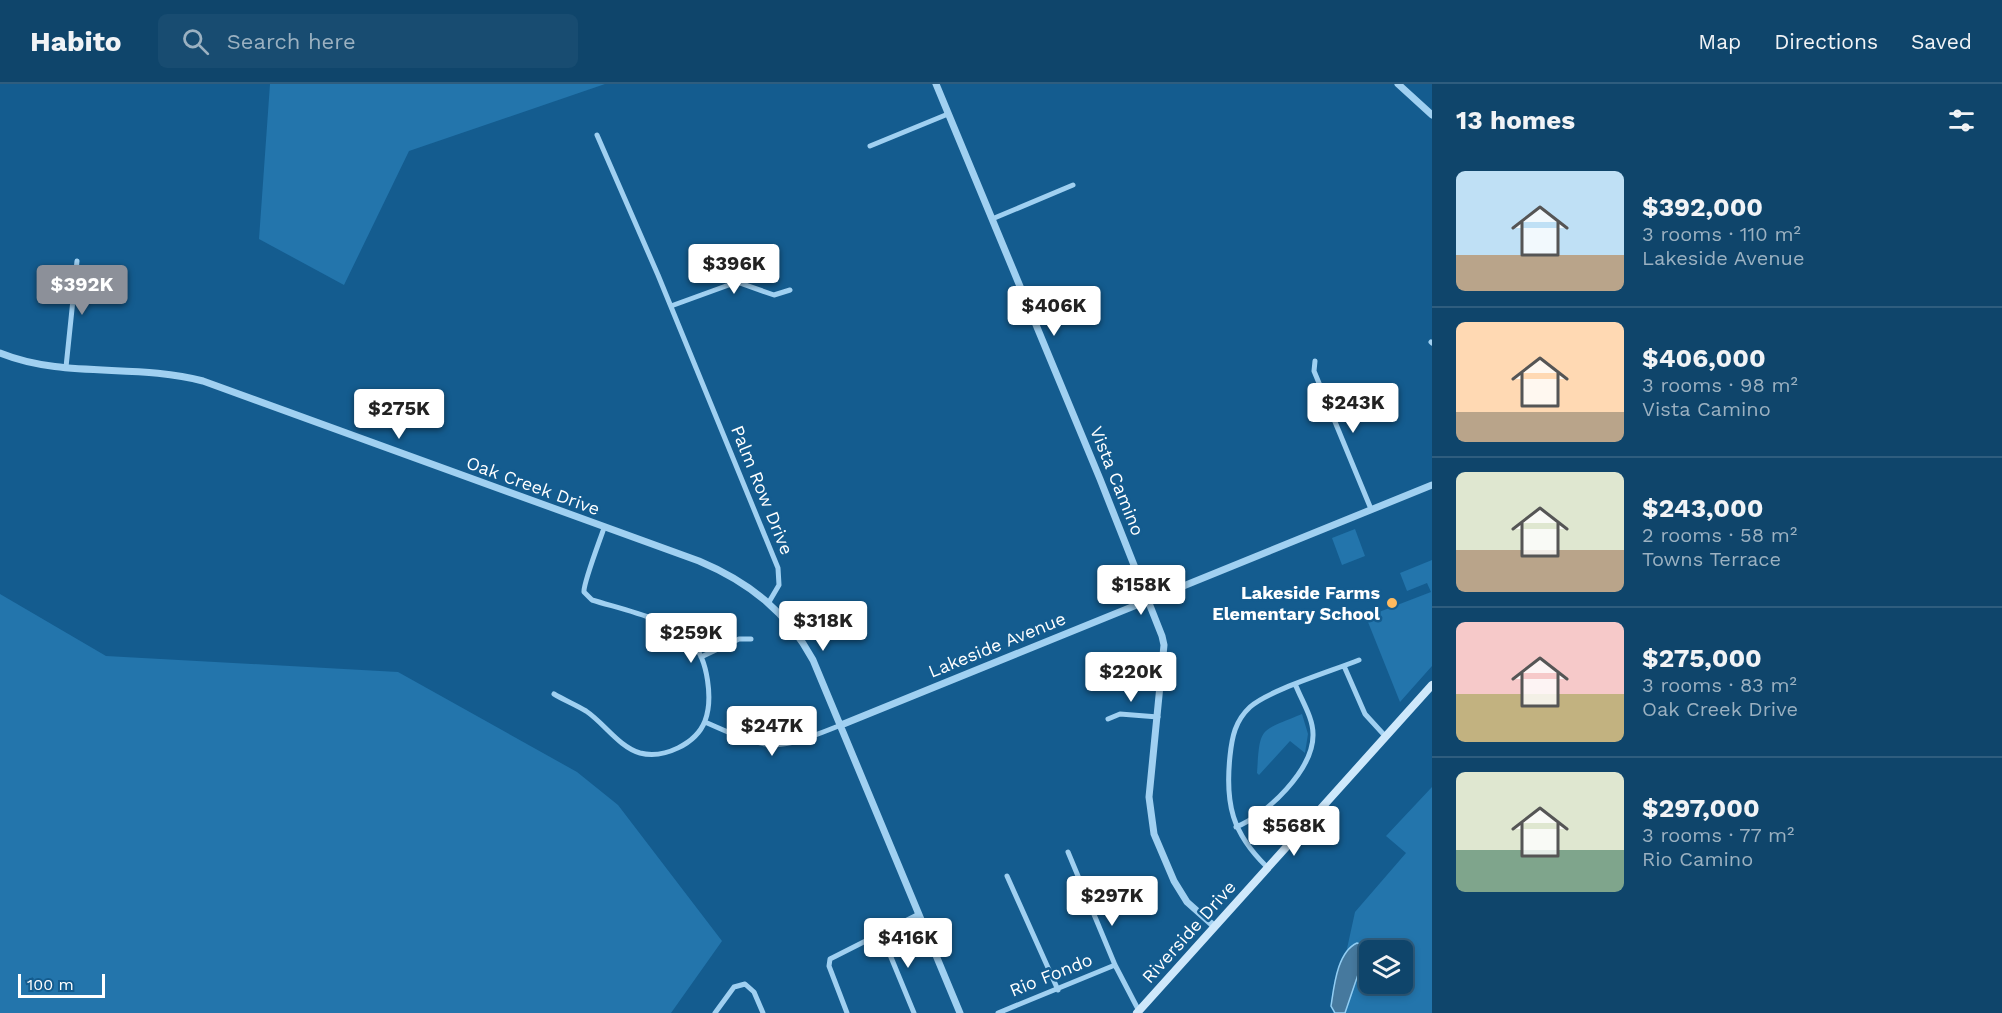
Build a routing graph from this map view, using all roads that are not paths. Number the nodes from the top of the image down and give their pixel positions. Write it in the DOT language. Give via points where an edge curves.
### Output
graph roads {
  1 [pos="936,84"];
  2 [pos="1398,84"];
  3 [pos="948,114"];
  4 [pos="1432,115"];
  5 [pos="597,135"];
  6 [pos="870,146"];
  7 [pos="1073,185"];
  8 [pos="992,219"];
  9 [pos="78,261"];
  10 [pos="790,290"];
  11 [pos="670,306"];
  12 [pos="0,353"];
  13 [pos="1315,361"];
  14 [pos="66,367"];
  15 [pos="1432,484"];
  16 [pos="1371,509"];
  17 [pos="604,528"];
  18 [pos="1148,600"];
  19 [pos="769,602"];
  20 [pos="751,639"];
  21 [pos="701,657"];
  22 [pos="1359,660"];
  23 [pos="1344,666"];
  24 [pos="1296,686"];
  25 [pos="1432,686"];
  26 [pos="554,694"];
  27 [pos="1158,717"];
  28 [pos="1108,719"];
  29 [pos="705,722"];
  30 [pos="841,725"];
  31 [pos="1386,736"];
  32 [pos="1236,827"];
  33 [pos="1068,852"];
  34 [pos="1267,867"];
  35 [pos="1007,876"];
  36 [pos="919,914"];
  37 [pos="1214,926"];
  38 [pos="881,933"];
  39 [pos="1116,965"];
  40 [pos="1058,990"];
  41 [pos="1138,1012"];
  42 [pos="715,1013"];
  43 [pos="763,1013"];
  44 [pos="847,1013"];
  45 [pos="914,1013"];
  46 [pos="960,1013"];
  47 [pos="998,1013"];
  1 -- 3 [label="street, Vista Camino"];
  2 -- 4 [label="street"];
  3 -- 6 [label="street"];
  3 -- 8 [label="street, Vista Camino"];
  5 -- 11 [label="street, Palm Row Drive"];
  7 -- 8 [label="street"];
  8 -- 18 [label="street, Vista Camino"];
  9 -- 14 [label="street"];
  10 -- 11 [label="street" via="774,295 737,282"];
  11 -- 19 [label="street, Palm Row Drive" via="778,568 779,585"];
  12 -- 14 [label="street, Oak Creek Drive"];
  13 -- 16 [label="street" via="1314,371"];
  14 -- 17 [label="street, Oak Creek Drive" via="180,376 210,383"];
  15 -- 16 [label="street, Lakeside Avenue"];
  16 -- 18 [label="street, Lakeside Avenue"];
  17 -- 19 [label="street, Oak Creek Drive" via="730,574"];
  17 -- 21 [label="street" via="584,584 585,595 669,626 693,644"];
  18 -- 27 [label="street, Vista Camino" via="1164,645"];
  18 -- 30 [label="street, Lakeside Avenue"];
  19 -- 30 [label="street" via="807,648"];
  20 -- 21 [label="street" via="739,639"];
  21 -- 29 [label="street" via="708,685"];
  22 -- 23 [label="street"];
  23 -- 24 [label="street"];
  23 -- 31 [label="street" via="1365,714"];
  24 -- 32 [label="street" via="1255,703 1234,729 1227,785"];
  24 -- 32 [label="street" via="1313,729 1308,759 1264,812"];
  25 -- 31 [label="main road, Riverside Drive"];
  26 -- 29 [label="street" via="586,711 623,744 639,752 652,754 688,743"];
  27 -- 28 [label="street" via="1120,714"];
  27 -- 37 [label="street, Vista Camino" via="1150,818 1178,889"];
  29 -- 30 [label="street, Lakeside Avenue" via="747,740 778,746"];
  30 -- 36 [label="street"];
  31 -- 34 [label="main road, Riverside Drive"];
  32 -- 34 [label="street" via="1248,848"];
  33 -- 39 [label="street"];
  34 -- 37 [label="main road, Riverside Drive"];
  35 -- 40 [label="street"];
  36 -- 38 [label="street"];
  36 -- 46 [label="street"];
  37 -- 41 [label="main road, Riverside Drive"];
  38 -- 44 [label="street" via="829,961"];
  38 -- 45 [label="street"];
  39 -- 40 [label="street, Rio Fondo"];
  39 -- 41 [label="street"];
  40 -- 47 [label="street, Rio Fondo"];
  42 -- 43 [label="street" via="734,987 745,984 754,992"];
}
